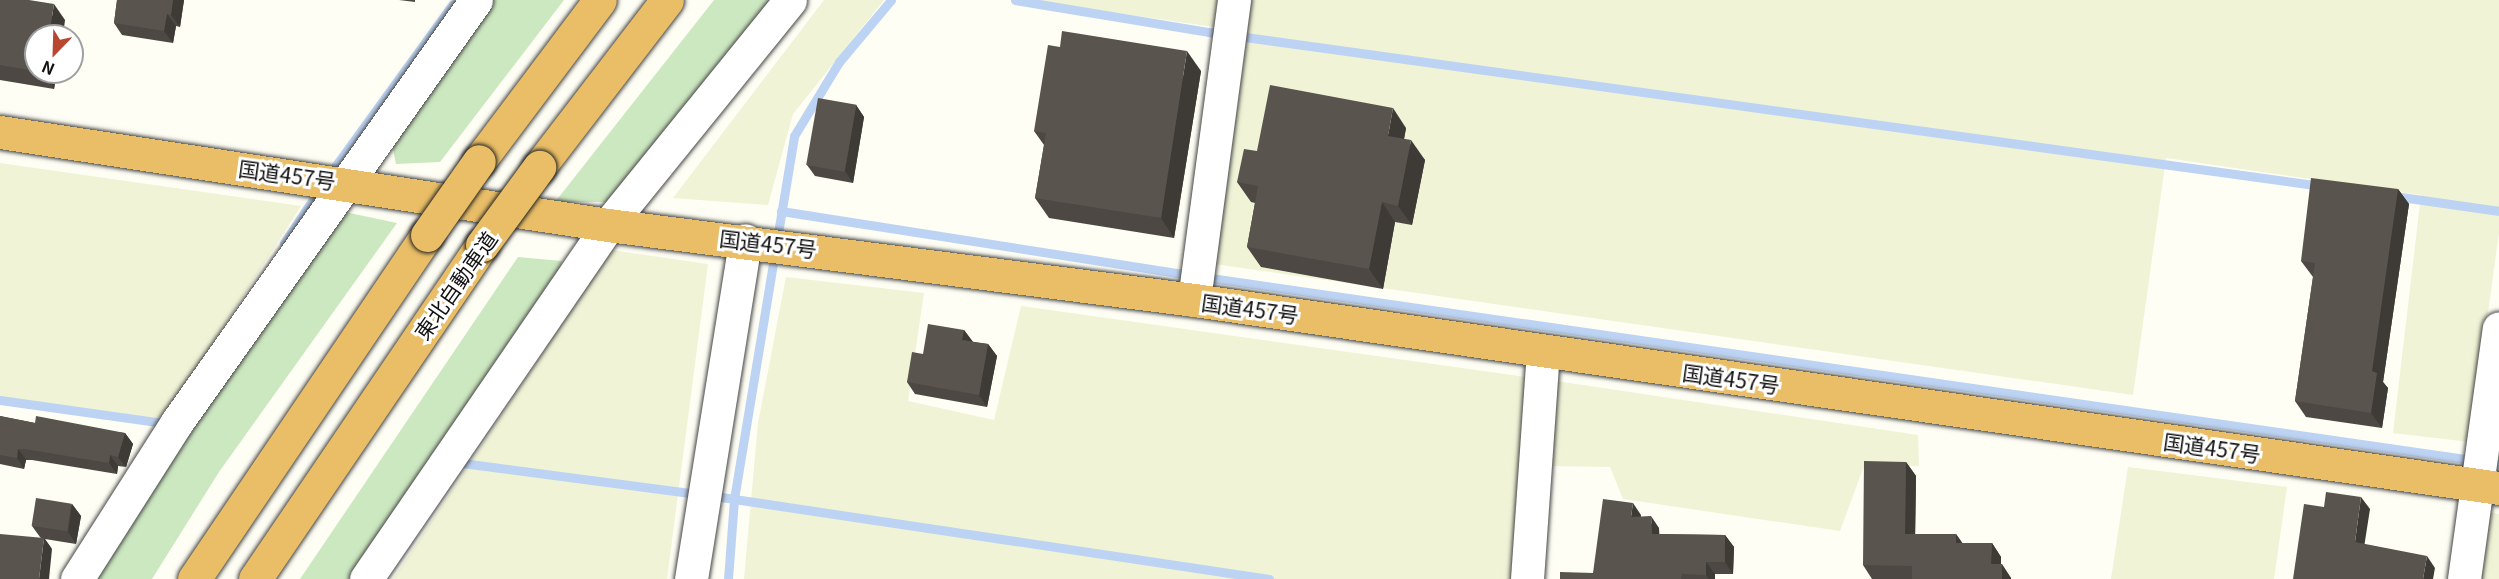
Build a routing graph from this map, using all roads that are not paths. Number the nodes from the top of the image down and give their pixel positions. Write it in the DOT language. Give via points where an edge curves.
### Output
graph roads {
  1 [pos="476,0"];
  2 [pos="600,0"];
  3 [pos="667,0"];
  4 [pos="790,0"];
  5 [pos="1234,0"];
  6 [pos="0,132"];
  7 [pos="346,183"];
  8 [pos="608,225"];
  9 [pos="745,240"];
  10 [pos="1194,300"];
  11 [pos="2499,327"];
  12 [pos="1543,351"];
  13 [pos="2488,487"];
  14 [pos="77,579"];
  15 [pos="194,579"];
  16 [pos="255,579"];
  17 [pos="366,579"];
  18 [pos="691,579"];
  19 [pos="1527,579"];
  20 [pos="2464,579"];
  1 -- 7 [label="street"];
  2 -- 15 [label="highway, bridge" via="426,235"];
  3 -- 16 [label="highway, 東北自動車道, bridge" via="482,245"];
  4 -- 8 [label="street"];
  5 -- 10 [label="street"];
  6 -- 7 [label="highway, 国道457号"];
  7 -- 8 [label="highway, 国道457号"];
  7 -- 14 [label="street" via="177,422"];
  8 -- 9 [label="highway, 国道457号"];
  8 -- 17 [label="street"];
  9 -- 10 [label="highway, 国道457号"];
  9 -- 18 [label="street"];
  10 -- 12 [label="highway, 国道457号"];
  11 -- 13 [label="street"];
  12 -- 13 [label="highway, 国道457号"];
  12 -- 19 [label="street"];
  13 -- 20 [label="street"];
}
